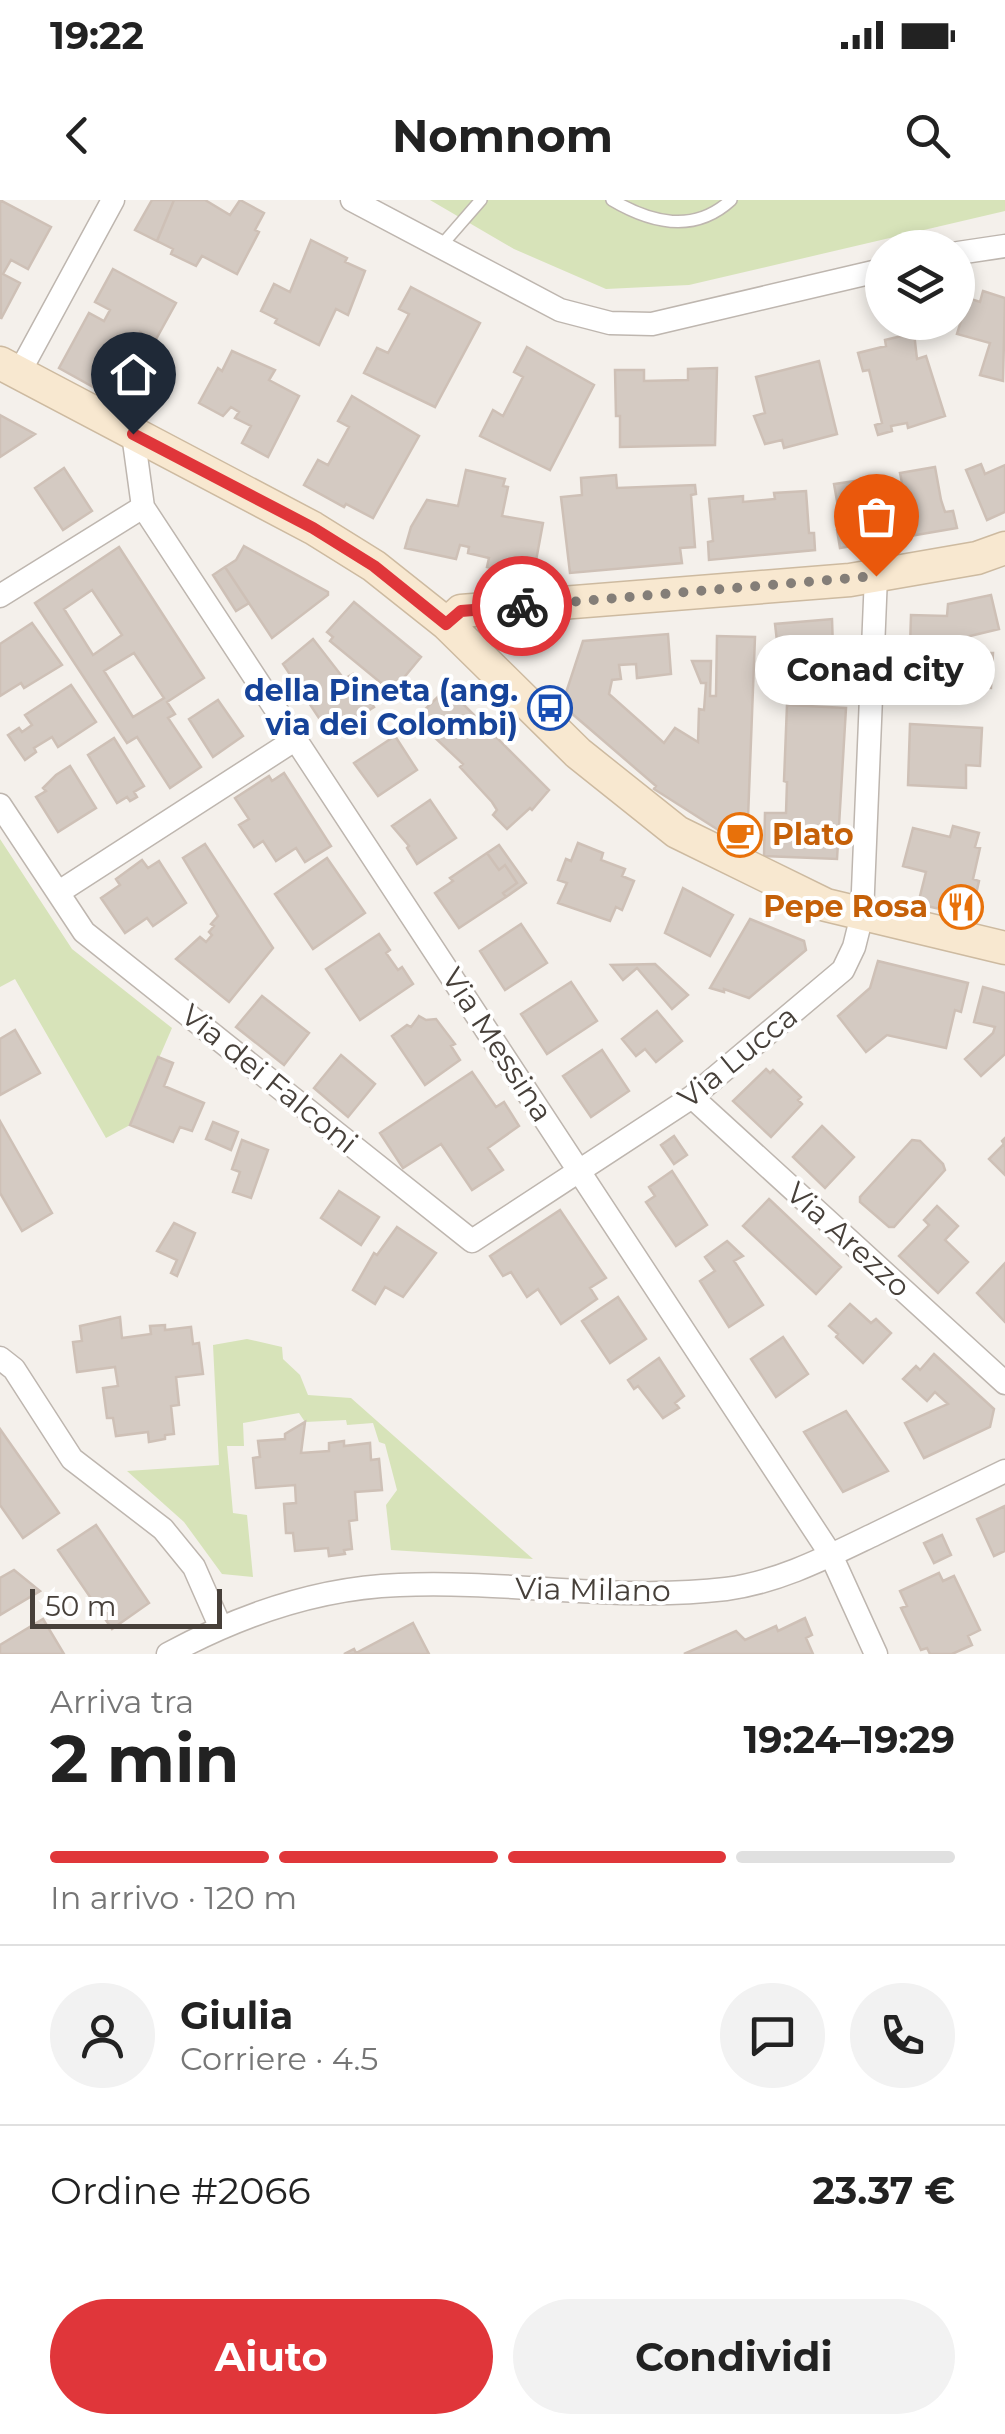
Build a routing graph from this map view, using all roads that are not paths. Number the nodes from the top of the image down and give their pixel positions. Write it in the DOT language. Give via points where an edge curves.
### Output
graph roads {
  1 [pos="113,200"];
  2 [pos="352,200"];
  3 [pos="481,200"];
  4 [pos="612,200"];
  5 [pos="731,200"];
  6 [pos="1005,246"];
  7 [pos="440,247"];
  8 [pos="975,250"];
  9 [pos="865,274"];
  10 [pos="9,368"];
  11 [pos="133,434"];
  12 [pos="144,508"];
  13 [pos="1005,548"];
  14 [pos="876,576"];
  15 [pos="0,596"];
  16 [pos="446,624"];
  17 [pos="296,739"];
  18 [pos="0,805"];
  19 [pos="59,892"];
  20 [pos="862,915"];
  21 [pos="1005,948"];
  22 [pos="692,1098"];
  23 [pos="581,1172"];
  24 [pos="0,1358"];
  25 [pos="1005,1383"];
  26 [pos="1005,1471"];
  27 [pos="830,1555"];
  28 [pos="220,1626"];
  29 [pos="168,1654"];
  30 [pos="876,1654"];
  1 -- 10 [label="street"];
  2 -- 7 [label="street"];
  3 -- 7 [label="lane"];
  4 -- 5 [label="lane" via="655,221 684,223"];
  6 -- 8 [label="street"];
  7 -- 9 [label="street" via="560,310 610,323 652,324"];
  10 -- 11 [label="street"];
  11 -- 12 [label="street, Via Messina"];
  11 -- 16 [label="street" via="313,528"];
  12 -- 15 [label="street"];
  12 -- 17 [label="street, Via Messina"];
  13 -- 14 [label="street"];
  14 -- 16 [label="street" via="461,611"];
  14 -- 20 [label="street, Via Lucca"];
  16 -- 20 [label="street" via="578,754 678,832"];
  17 -- 19 [label="street"];
  17 -- 23 [label="street, Via Messina"];
  18 -- 19 [label="street, Via dei Falconi"];
  19 -- 23 [label="street, Via dei Falconi" via="84,932 472,1241"];
  20 -- 21 [label="street"];
  20 -- 22 [label="street, Via Lucca" via="843,970"];
  22 -- 23 [label="street, Via Lucca"];
  22 -- 25 [label="street, Via Arezzo"];
  23 -- 27 [label="street, Via Messina"];
  24 -- 28 [label="street" via="14,1369 72,1460 164,1529 194,1567"];
  26 -- 27 [label="street, Via Milano"];
  27 -- 28 [label="street, Via Milano" via="730,1588 662,1595 400,1584 344,1590"];
  27 -- 30 [label="street, Via Messina"];
  28 -- 29 [label="street, Via Milano"];
}
